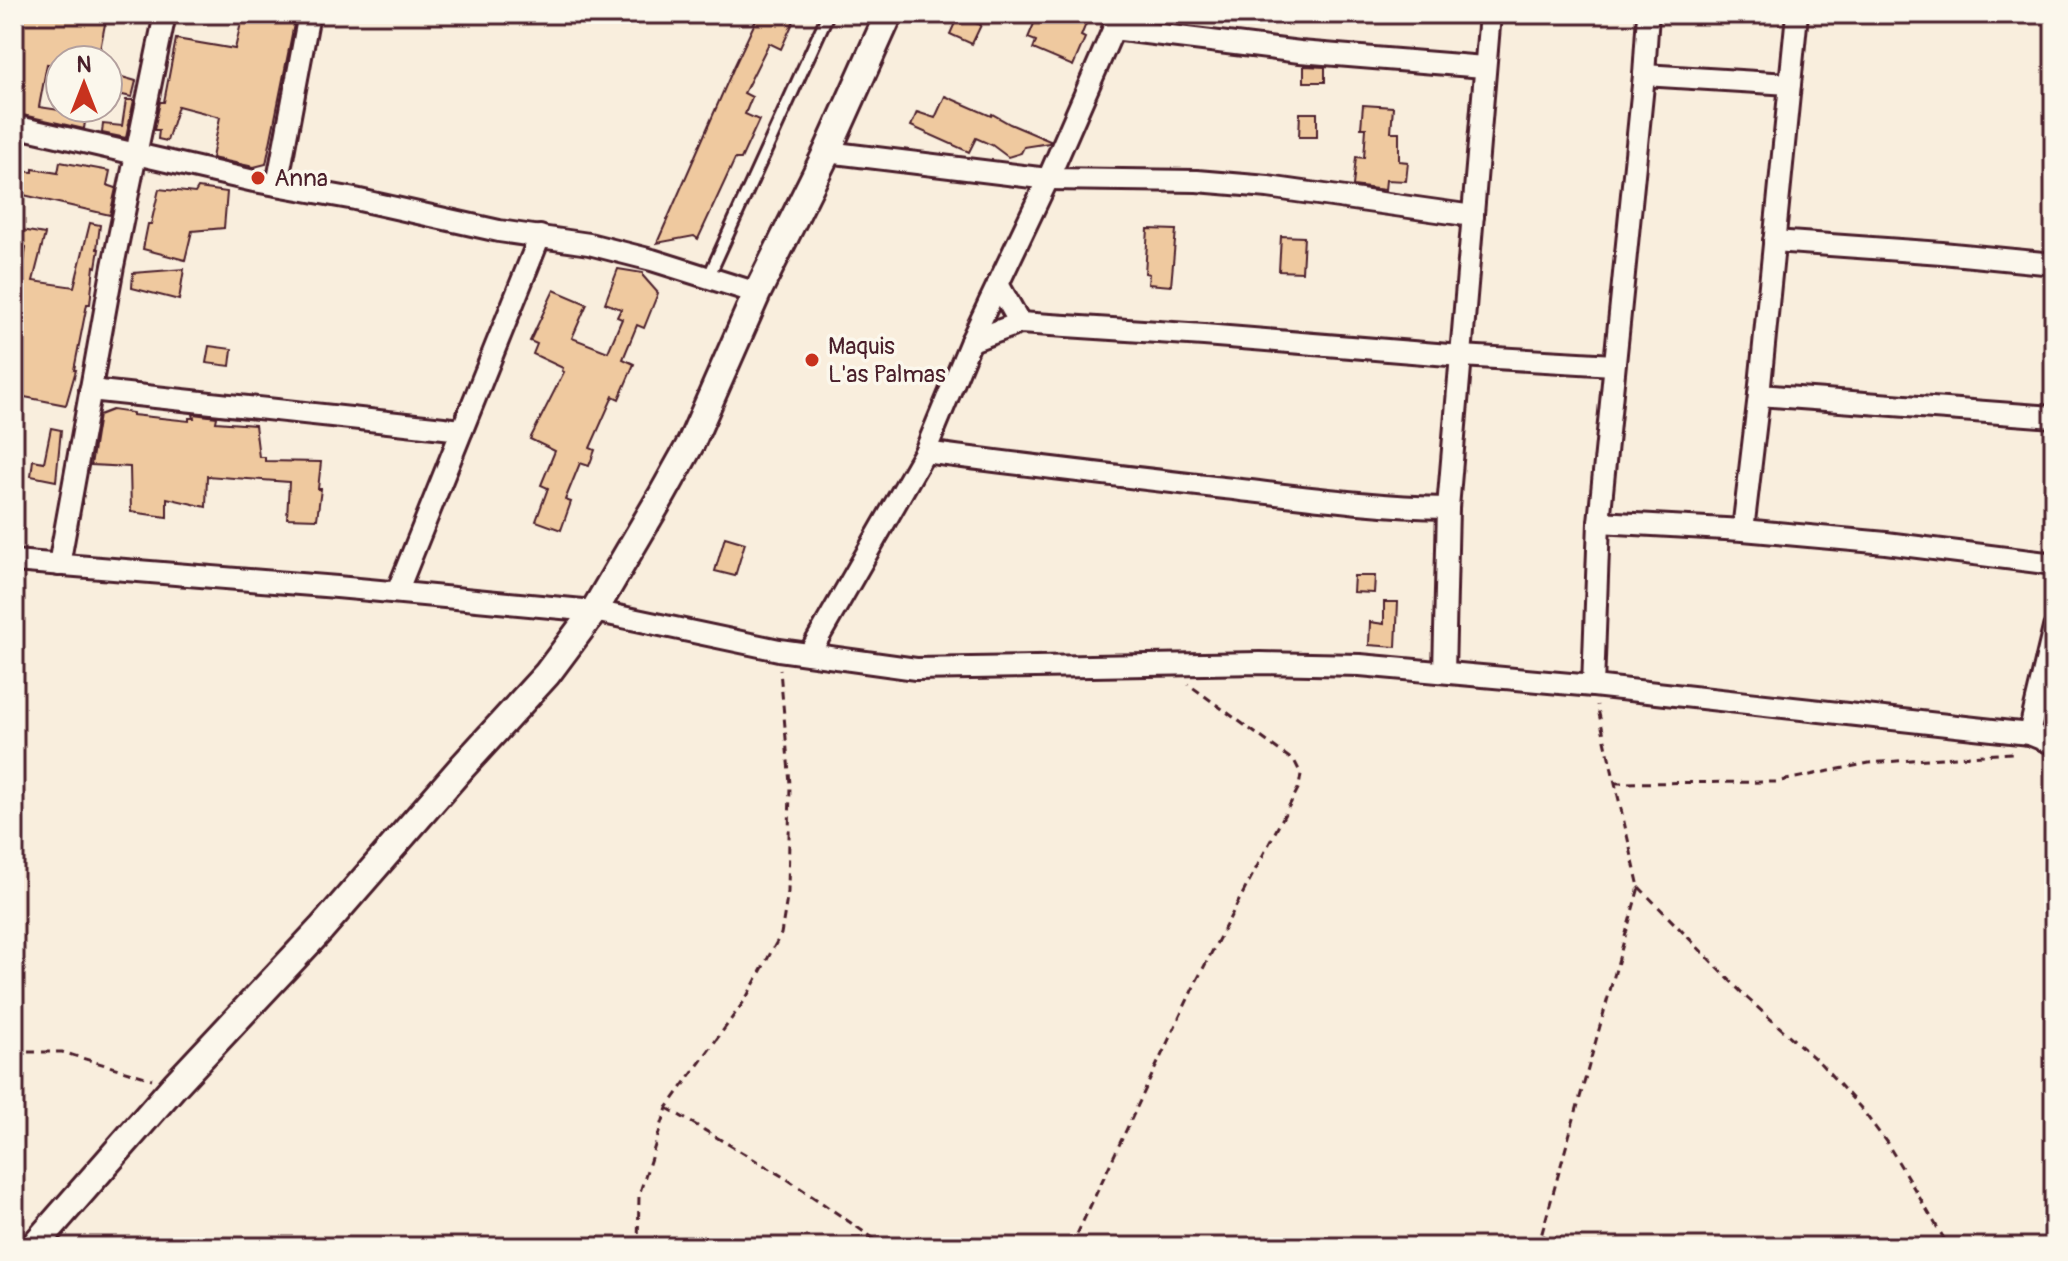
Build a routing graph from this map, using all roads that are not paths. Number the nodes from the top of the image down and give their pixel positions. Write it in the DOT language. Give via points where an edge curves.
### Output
graph roads {
  1 [pos="165,14"];
  2 [pos="309,14"];
  3 [pos="828,14"];
  4 [pos="889,14"];
  5 [pos="1490,14"];
  6 [pos="1648,14"];
  7 [pos="1797,14"];
  8 [pos="1116,22"];
  9 [pos="1484,67"];
  10 [pos="1644,75"];
  11 [pos="1790,84"];
  12 [pos="14,126"];
  13 [pos="827,152"];
  14 [pos="136,154"];
  15 [pos="1048,179"];
  16 [pos="277,185"];
  17 [pos="1473,216"];
  18 [pos="540,236"];
  19 [pos="1774,241"];
  20 [pos="2054,264"];
  21 [pos="708,279"];
  22 [pos="998,284"];
  23 [pos="757,293"];
  24 [pos="1020,323"];
  25 [pos="971,341"];
  26 [pos="1461,356"];
  27 [pos="1614,365"];
  28 [pos="90,390"];
  29 [pos="1759,395"];
  30 [pos="2054,417"];
  31 [pos="462,430"];
  32 [pos="925,452"];
  33 [pos="1448,508"];
  34 [pos="1599,522"];
  35 [pos="1743,530"];
  36 [pos="14,561"];
  37 [pos="2054,564"];
  38 [pos="59,565"];
  39 [pos="397,592"];
  40 [pos="594,611"];
  41 [pos="2054,628"];
  42 [pos="809,654"];
  43 [pos="1444,672"];
  44 [pos="1593,686"];
  45 [pos="2026,743"];
  46 [pos="2054,744"];
  47 [pos="33,1247"];
  1 -- 14 [label="street"];
  2 -- 16 [label="street"];
  3 -- 21 [label="lane"];
  4 -- 13 [label="street"];
  5 -- 9 [label="street"];
  6 -- 10 [label="street"];
  7 -- 11 [label="street"];
  8 -- 9 [label="street" via="1300,52"];
  8 -- 15 [label="street"];
  9 -- 17 [label="street"];
  10 -- 11 [label="street"];
  10 -- 27 [label="street"];
  11 -- 19 [label="street"];
  12 -- 14 [label="street"];
  13 -- 15 [label="street"];
  13 -- 23 [label="street"];
  14 -- 16 [label="street"];
  14 -- 28 [label="street"];
  15 -- 17 [label="street" via="1268,187"];
  15 -- 22 [label="street"];
  16 -- 18 [label="street"];
  17 -- 26 [label="street"];
  18 -- 21 [label="street" via="652,260"];
  18 -- 31 [label="street"];
  19 -- 20 [label="street"];
  19 -- 29 [label="street"];
  21 -- 23 [label="street"];
  22 -- 24 [label="street"];
  22 -- 25 [label="street"];
  23 -- 40 [label="street" via="691,443"];
  24 -- 25 [label="street"];
  24 -- 26 [label="street"];
  25 -- 32 [label="street"];
  26 -- 27 [label="street"];
  26 -- 33 [label="street"];
  27 -- 34 [label="street"];
  28 -- 31 [label="street"];
  28 -- 38 [label="street"];
  29 -- 30 [label="street"];
  29 -- 35 [label="street"];
  31 -- 39 [label="street"];
  32 -- 33 [label="street" via="1328,500"];
  32 -- 42 [label="street"];
  33 -- 43 [label="street"];
  34 -- 35 [label="street"];
  34 -- 44 [label="street"];
  35 -- 37 [label="street"];
  36 -- 38 [label="street"];
  38 -- 39 [label="street"];
  39 -- 40 [label="street"];
  40 -- 42 [label="street"];
  40 -- 47 [label="street" via="547,674"];
  41 -- 45 [label="street"];
  42 -- 43 [label="street" via="916,669 1260,663"];
  43 -- 44 [label="street"];
  44 -- 45 [label="street"];
  45 -- 46 [label="street"];
}
